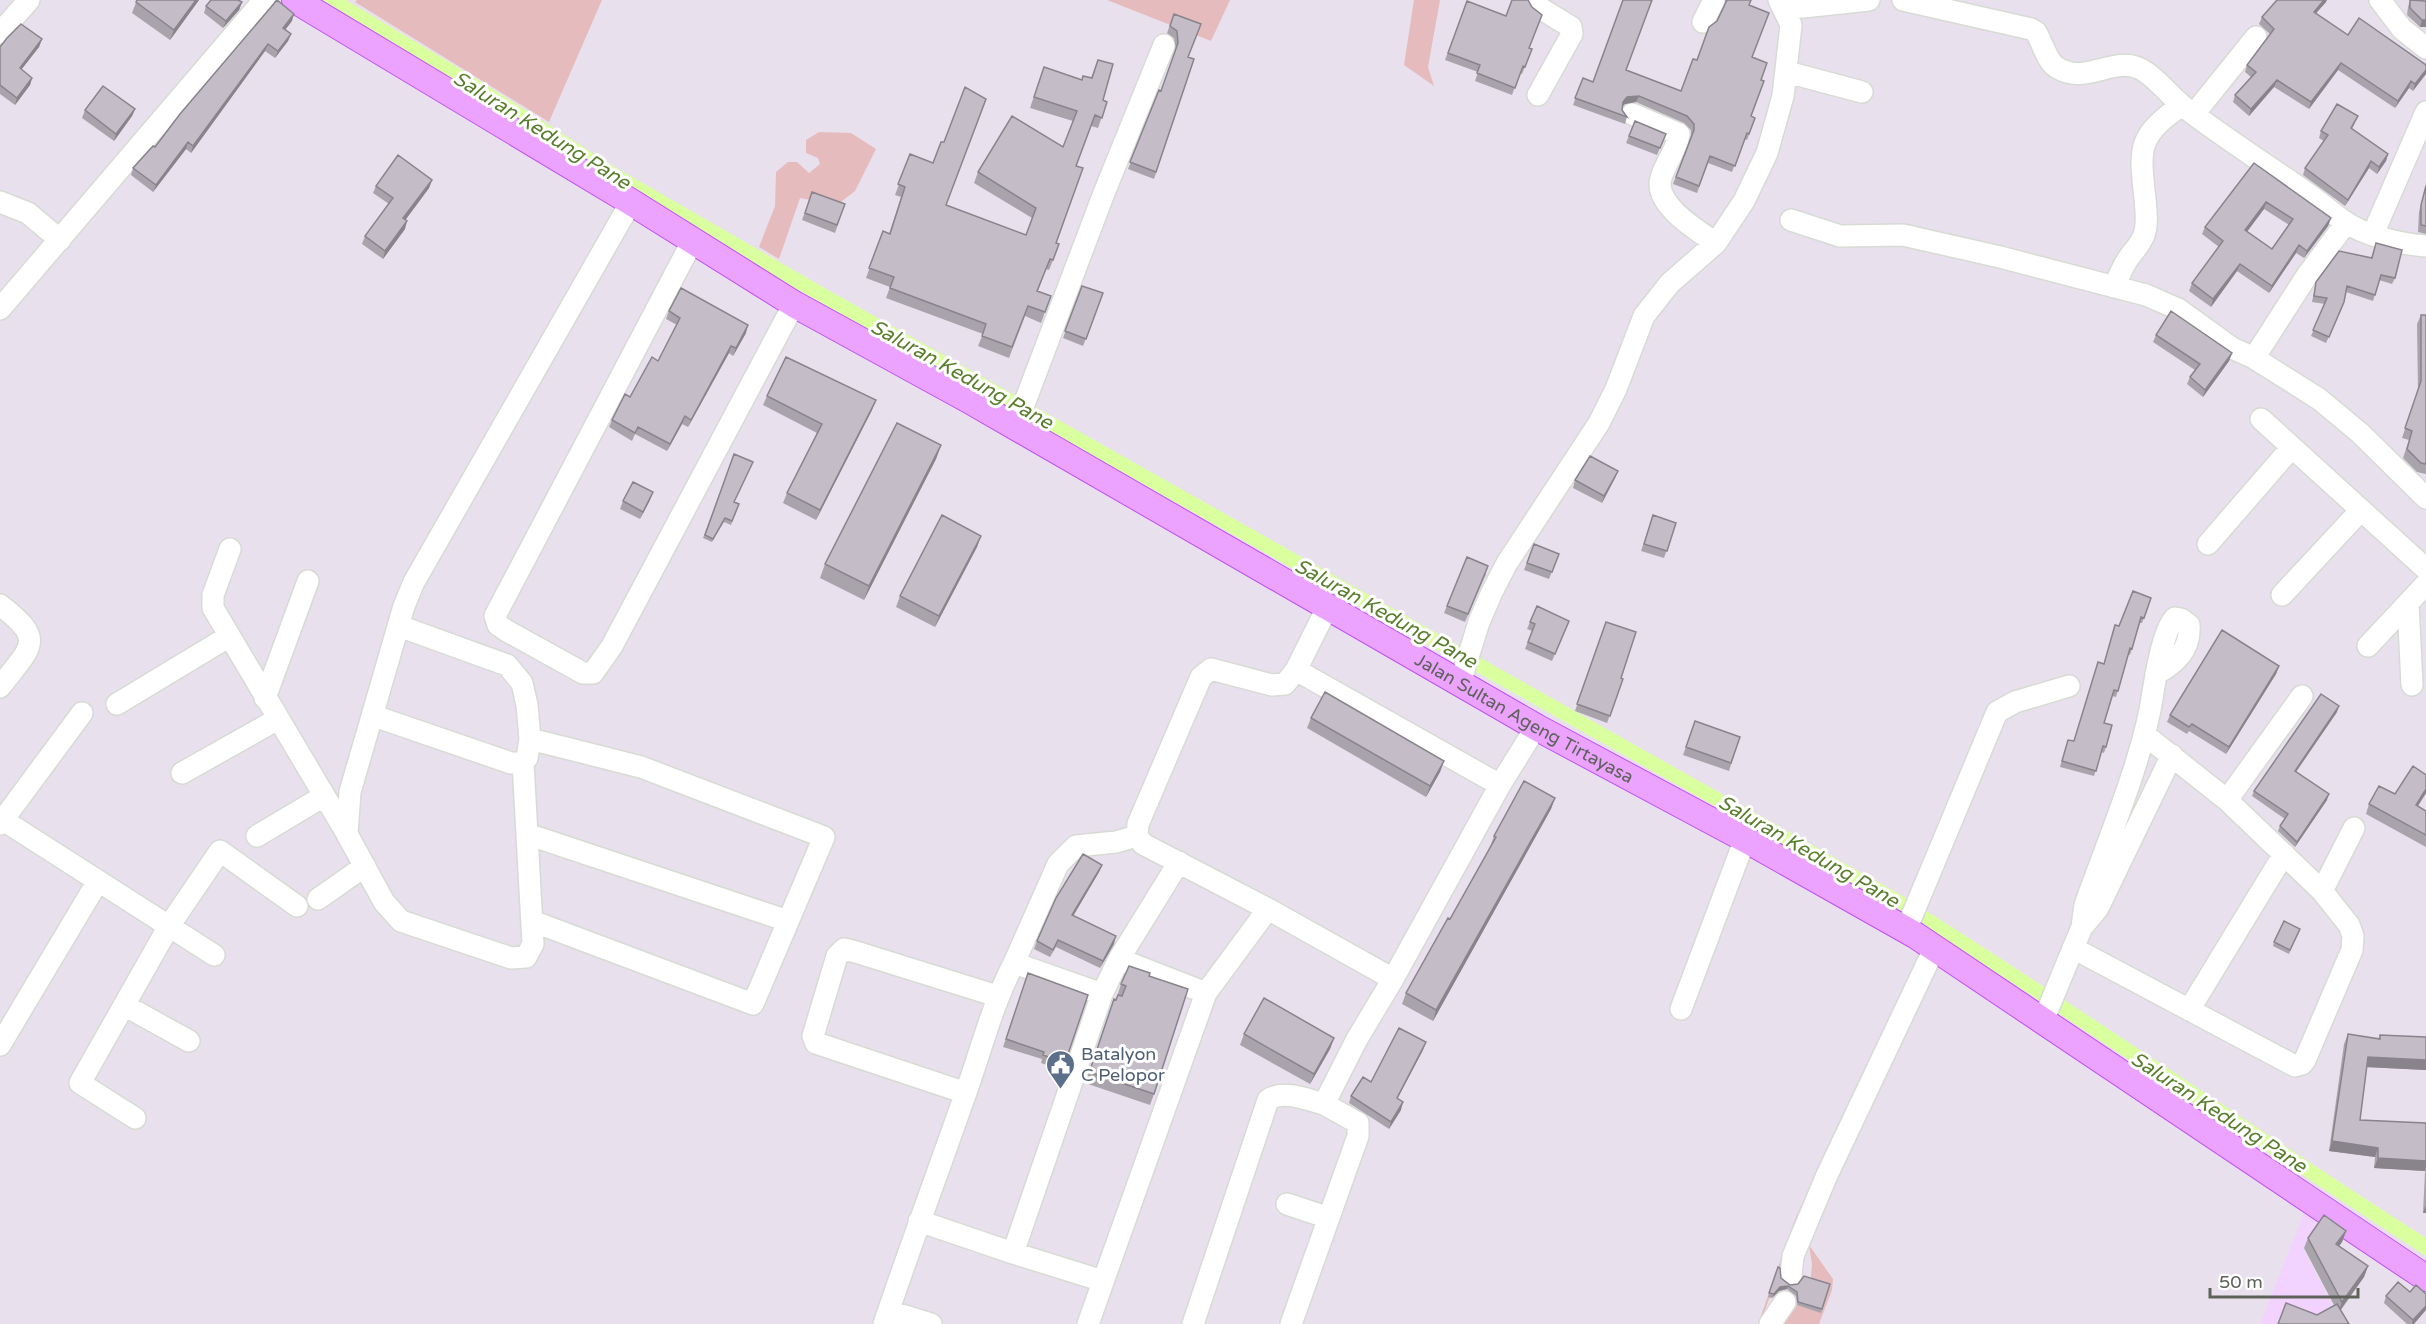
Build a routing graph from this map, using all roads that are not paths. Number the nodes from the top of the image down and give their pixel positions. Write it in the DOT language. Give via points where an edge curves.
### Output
graph roads {
  1 [pos="29,0"];
  2 [pos="264,0"];
  3 [pos="295,0"];
  4 [pos="1536,0"];
  5 [pos="1714,0"];
  6 [pos="1869,0"];
  7 [pos="1903,0"];
  8 [pos="2380,0"];
  9 [pos="2402,0"];
  10 [pos="1781,4"];
  11 [pos="1703,22"];
  12 [pos="2402,29"];
  13 [pos="0,33"];
  14 [pos="2256,37"];
  15 [pos="1164,45"];
  16 [pos="2426,48"];
  17 [pos="1787,72"];
  18 [pos="1862,92"];
  19 [pos="1538,95"];
  20 [pos="2188,110"];
  21 [pos="2426,112"];
  22 [pos="1632,114"];
  23 [pos="0,202"];
  24 [pos="631,202"];
  25 [pos="1791,220"];
  26 [pos="2346,223"];
  27 [pos="2373,234"];
  28 [pos="60,240"];
  29 [pos="693,240"];
  30 [pos="1716,243"];
  31 [pos="2426,246"];
  32 [pos="2114,287"];
  33 [pos="794,304"];
  34 [pos="0,309"];
  35 [pos="2254,358"];
  36 [pos="2261,419"];
  37 [pos="1016,424"];
  38 [pos="2292,447"];
  39 [pos="2426,498"];
  40 [pos="2361,510"];
  41 [pos="2208,544"];
  42 [pos="230,549"];
  43 [pos="2426,569"];
  44 [pos="308,581"];
  45 [pos="2426,584"];
  46 [pos="2282,595"];
  47 [pos="2408,603"];
  48 [pos="0,605"];
  49 [pos="1328,606"];
  50 [pos="399,626"];
  51 [pos="228,637"];
  52 [pos="2368,646"];
  53 [pos="1296,670"];
  54 [pos="2156,674"];
  55 [pos="1462,677"];
  56 [pos="2412,685"];
  57 [pos="2070,686"];
  58 [pos="0,687"];
  59 [pos="2302,696"];
  60 [pos="265,698"];
  61 [pos="117,704"];
  62 [pos="82,713"];
  63 [pos="374,716"];
  64 [pos="278,719"];
  65 [pos="1536,727"];
  66 [pos="2145,735"];
  67 [pos="530,739"];
  68 [pos="2172,755"];
  69 [pos="523,763"];
  70 [pos="182,773"];
  71 [pos="1500,785"];
  72 [pos="324,796"];
  73 [pos="2227,800"];
  74 [pos="2,822"];
  75 [pos="2354,828"];
  76 [pos="347,834"];
  77 [pos="527,834"];
  78 [pos="257,836"];
  79 [pos="1137,836"];
  80 [pos="1745,839"];
  81 [pos="2284,854"];
  82 [pos="1179,862"];
  83 [pos="365,866"];
  84 [pos="98,881"];
  85 [pos="2322,891"];
  86 [pos="318,899"];
  87 [pos="297,906"];
  88 [pos="1268,909"];
  89 [pos="532,921"];
  90 [pos="788,921"];
  91 [pos="1908,925"];
  92 [pos="169,926"];
  93 [pos="2082,927"];
  94 [pos="1935,947"];
  95 [pos="2073,948"];
  96 [pos="214,955"];
  97 [pos="1119,959"];
  98 [pos="1014,963"];
  99 [pos="1393,979"];
  100 [pos="1206,993"];
  101 [pos="1102,994"];
  102 [pos="997,996"];
  103 [pos="124,1005"];
  104 [pos="1681,1009"];
  105 [pos="2189,1010"];
  106 [pos="2045,1017"];
  107 [pos="189,1041"];
  108 [pos="0,1045"];
  109 [pos="966,1093"];
  110 [pos="1324,1104"];
  111 [pos="135,1118"];
  112 [pos="1287,1204"];
  113 [pos="1329,1218"];
  114 [pos="919,1221"];
  115 [pos="1013,1253"];
  116 [pos="1796,1277"];
  117 [pos="2426,1278"];
  118 [pos="1103,1281"];
  119 [pos="1782,1301"];
  120 [pos="887,1317"];
  121 [pos="931,1324"];
  122 [pos="1089,1324"];
  123 [pos="1194,1324"];
  124 [pos="1291,1324"];
  125 [pos="1770,1324"];
  1 -- 13 [label="street"];
  2 -- 28 [label="street"];
  3 -- 24 [label="main road, Jalan Sultan Ageng Tirtayasa"];
  4 -- 19 [label="street" via="1540,8 1571,27 1572,34"];
  5 -- 11 [label="street"];
  6 -- 10 [label="street"];
  7 -- 20 [label="street" via="2031,29 2055,66 2070,72 2089,74 2116,65 2136,65"];
  8 -- 12 [label="street"];
  9 -- 12 [label="street"];
  10 -- 17 [label="street" via="1791,25"];
  12 -- 16 [label="street"];
  14 -- 20 [label="street"];
  15 -- 37 [label="street"];
  17 -- 18 [label="street"];
  17 -- 30 [label="street" via="1767,153 1744,201"];
  20 -- 26 [label="street"];
  20 -- 32 [label="street" via="2161,120 2146,139 2142,150 2144,236"];
  21 -- 27 [label="street"];
  22 -- 30 [label="street" via="1679,134 1660,180 1661,192 1675,212"];
  23 -- 28 [label="street" via="28,213"];
  24 -- 29 [label="main road, Jalan Sultan Ageng Tirtayasa"];
  24 -- 50 [label="street" via="414,582"];
  25 -- 32 [label="street" via="1840,236 1903,235"];
  26 -- 27 [label="street"];
  26 -- 35 [label="street"];
  27 -- 31 [label="street"];
  28 -- 34 [label="street"];
  29 -- 33 [label="main road, Jalan Sultan Ageng Tirtayasa"];
  29 -- 33 [label="street" via="495,616 498,625 507,631 584,674 593,673 612,645"];
  30 -- 55 [label="street" via="1670,282 1644,316 1599,423 1507,562 1487,602"];
  32 -- 35 [label="street" via="2178,309 2232,348"];
  33 -- 37 [label="main road, Jalan Sultan Ageng Tirtayasa"];
  35 -- 39 [label="street" via="2319,399"];
  36 -- 38 [label="street"];
  37 -- 49 [label="main road, Jalan Sultan Ageng Tirtayasa"];
  38 -- 40 [label="street"];
  38 -- 41 [label="street"];
  40 -- 43 [label="street"];
  40 -- 46 [label="street"];
  42 -- 51 [label="street" via="213,595 213,608"];
  44 -- 60 [label="street"];
  45 -- 47 [label="street"];
  47 -- 52 [label="street"];
  47 -- 56 [label="street"];
  48 -- 58 [label="street" via="21,621 32,641"];
  49 -- 53 [label="street"];
  49 -- 55 [label="main road, Jalan Sultan Ageng Tirtayasa"];
  50 -- 63 [label="street"];
  50 -- 67 [label="street" via="507,665 522,683"];
  51 -- 60 [label="street"];
  51 -- 61 [label="street"];
  53 -- 71 [label="street"];
  53 -- 79 [label="street" via="1285,684 1272,685 1221,670 1211,669 1201,677 1138,824"];
  54 -- 66 [label="street"];
  55 -- 65 [label="main road, Jalan Sultan Ageng Tirtayasa"];
  57 -- 91 [label="street" via="1997,711"];
  59 -- 73 [label="street"];
  60 -- 64 [label="street"];
  62 -- 74 [label="street"];
  63 -- 69 [label="street" via="501,761"];
  63 -- 76 [label="street" via="350,792"];
  64 -- 70 [label="street"];
  64 -- 72 [label="street"];
  65 -- 71 [label="street"];
  65 -- 80 [label="main road, Jalan Sultan Ageng Tirtayasa"];
  66 -- 68 [label="street"];
  66 -- 93 [label="street" via="2085,904"];
  67 -- 69 [label="street"];
  67 -- 90 [label="street" via="641,767 824,837"];
  68 -- 73 [label="street"];
  68 -- 93 [label="street" via="2098,908"];
  69 -- 77 [label="street"];
  71 -- 99 [label="street"];
  72 -- 76 [label="street"];
  72 -- 78 [label="street"];
  73 -- 81 [label="street"];
  74 -- 84 [label="street"];
  75 -- 85 [label="street"];
  76 -- 83 [label="street"];
  77 -- 89 [label="street"];
  77 -- 90 [label="street"];
  79 -- 82 [label="street" via="1143,844"];
  79 -- 98 [label="street" via="1076,846 1066,855 1058,864"];
  80 -- 91 [label="main road, Jalan Sultan Ageng Tirtayasa"];
  80 -- 104 [label="street"];
  81 -- 85 [label="street"];
  81 -- 105 [label="street"];
  82 -- 88 [label="street"];
  82 -- 97 [label="street"];
  83 -- 86 [label="street"];
  83 -- 89 [label="street" via="384,902 401,921 511,958 526,957 533,944"];
  84 -- 92 [label="street"];
  84 -- 108 [label="street"];
  85 -- 105 [label="street" via="2349,925 2352,950 2302,1064 2295,1066"];
  87 -- 92 [label="street" via="220,851"];
  88 -- 99 [label="street"];
  88 -- 100 [label="street"];
  89 -- 90 [label="street" via="753,1004"];
  91 -- 94 [label="main road, Jalan Sultan Ageng Tirtayasa"];
  92 -- 96 [label="street"];
  92 -- 103 [label="street"];
  93 -- 95 [label="street"];
  94 -- 106 [label="main road, Jalan Sultan Ageng Tirtayasa"];
  94 -- 116 [label="street" via="1798,1243 1803,1265"];
  95 -- 105 [label="street"];
  95 -- 106 [label="street"];
  97 -- 100 [label="street"];
  97 -- 101 [label="street"];
  98 -- 101 [label="street"];
  98 -- 102 [label="street"];
  99 -- 110 [label="street"];
  100 -- 118 [label="street"];
  101 -- 115 [label="street"];
  102 -- 109 [label="street"];
  102 -- 109 [label="street" via="844,949 837,956 813,1036 816,1043"];
  103 -- 107 [label="street"];
  103 -- 111 [label="street" via="80,1083"];
  106 -- 117 [label="main road, Jalan Sultan Ageng Tirtayasa"];
  109 -- 114 [label="street"];
  110 -- 113 [label="street" via="1358,1123 1358,1136"];
  110 -- 123 [label="street" via="1286,1095 1268,1100"];
  112 -- 113 [label="street"];
  113 -- 124 [label="street"];
  114 -- 115 [label="street"];
  114 -- 120 [label="street"];
  115 -- 118 [label="street"];
  118 -- 122 [label="street"];
  119 -- 125 [label="street"];
  120 -- 121 [label="street"];
}
